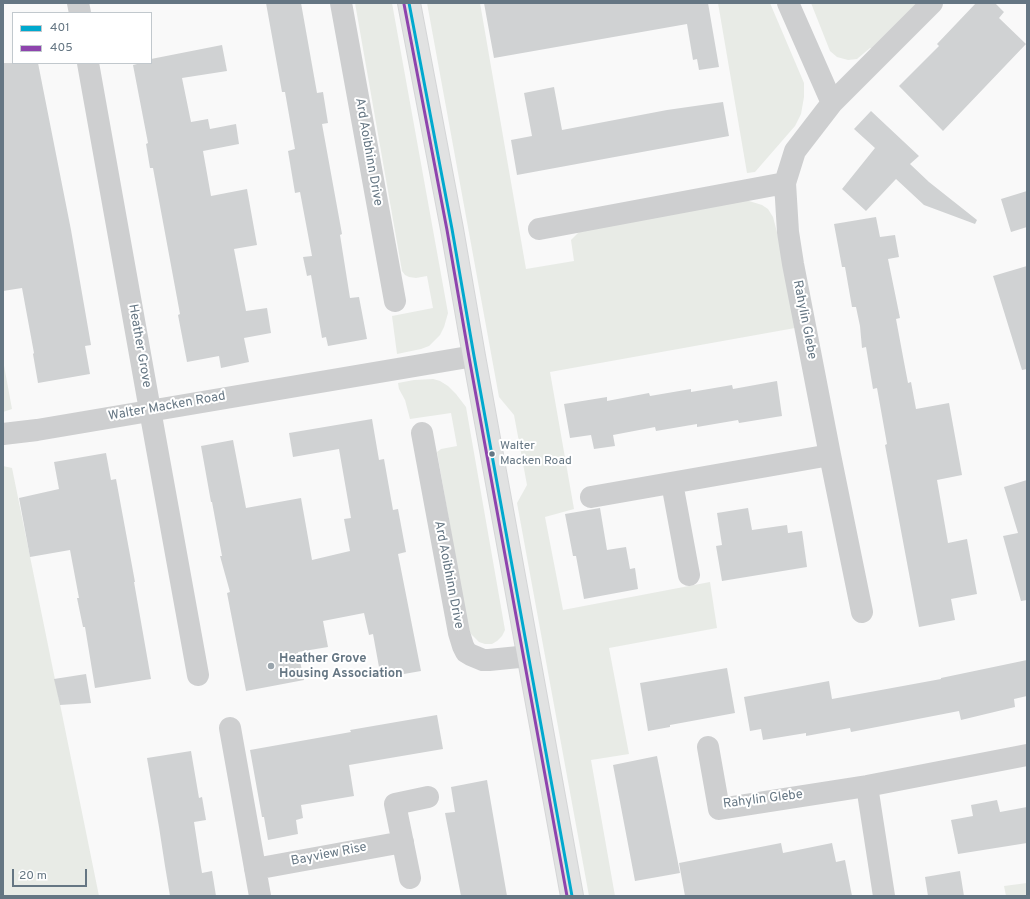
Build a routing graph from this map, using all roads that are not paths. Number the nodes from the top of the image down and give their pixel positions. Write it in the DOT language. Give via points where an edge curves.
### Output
graph roads {
  1 [pos="341,3"];
  2 [pos="409,3"];
  3 [pos="788,3"];
  4 [pos="932,3"];
  5 [pos="88,64"];
  6 [pos="832,103"];
  7 [pos="785,183"];
  8 [pos="539,229"];
  9 [pos="395,301"];
  10 [pos="474,356"];
  11 [pos="150,410"];
  12 [pos="422,433"];
  13 [pos="3,434"];
  14 [pos="830,455"];
  15 [pos="672,483"];
  16 [pos="591,497"];
  17 [pos="688,575"];
  18 [pos="862,612"];
  19 [pos="529,656"];
  20 [pos="198,675"];
  21 [pos="230,728"];
  22 [pos="708,747"];
  23 [pos="1027,755"];
  24 [pos="868,786"];
  25 [pos="428,797"];
  26 [pos="403,842"];
  27 [pos="255,869"];
  28 [pos="410,878"];
  29 [pos="260,896"];
  30 [pos="572,896"];
  31 [pos="884,896"];
  1 -- 9 [label="street, Ard Aoibhinn Drive"];
  2 -- 10 [label="main road"];
  3 -- 6 [label="street"];
  4 -- 6 [label="street, Rahylin Glebe"];
  5 -- 11 [label="street, Heather Grove"];
  6 -- 7 [label="street, Rahylin Glebe" via="795,151"];
  7 -- 8 [label="street"];
  7 -- 14 [label="street, Rahylin Glebe" via="788,232"];
  10 -- 11 [label="street, Walter Macken Road"];
  10 -- 19 [label="main road"];
  11 -- 13 [label="street, Walter Macken Road"];
  11 -- 20 [label="street, Heather Grove"];
  12 -- 19 [label="street, Ard Aoibhinn Drive" via="463,646 470,655 483,660"];
  14 -- 15 [label="street"];
  14 -- 18 [label="street, Rahylin Glebe"];
  15 -- 16 [label="street"];
  15 -- 17 [label="street"];
  19 -- 30 [label="main road"];
  21 -- 27 [label="street"];
  22 -- 24 [label="street, Rahylin Glebe" via="719,809"];
  23 -- 24 [label="street, Rahylin Glebe"];
  24 -- 31 [label="street"];
  25 -- 26 [label="street" via="396,804"];
  26 -- 27 [label="street, Bayview Rise"];
  26 -- 28 [label="street"];
  27 -- 29 [label="street"];
}
